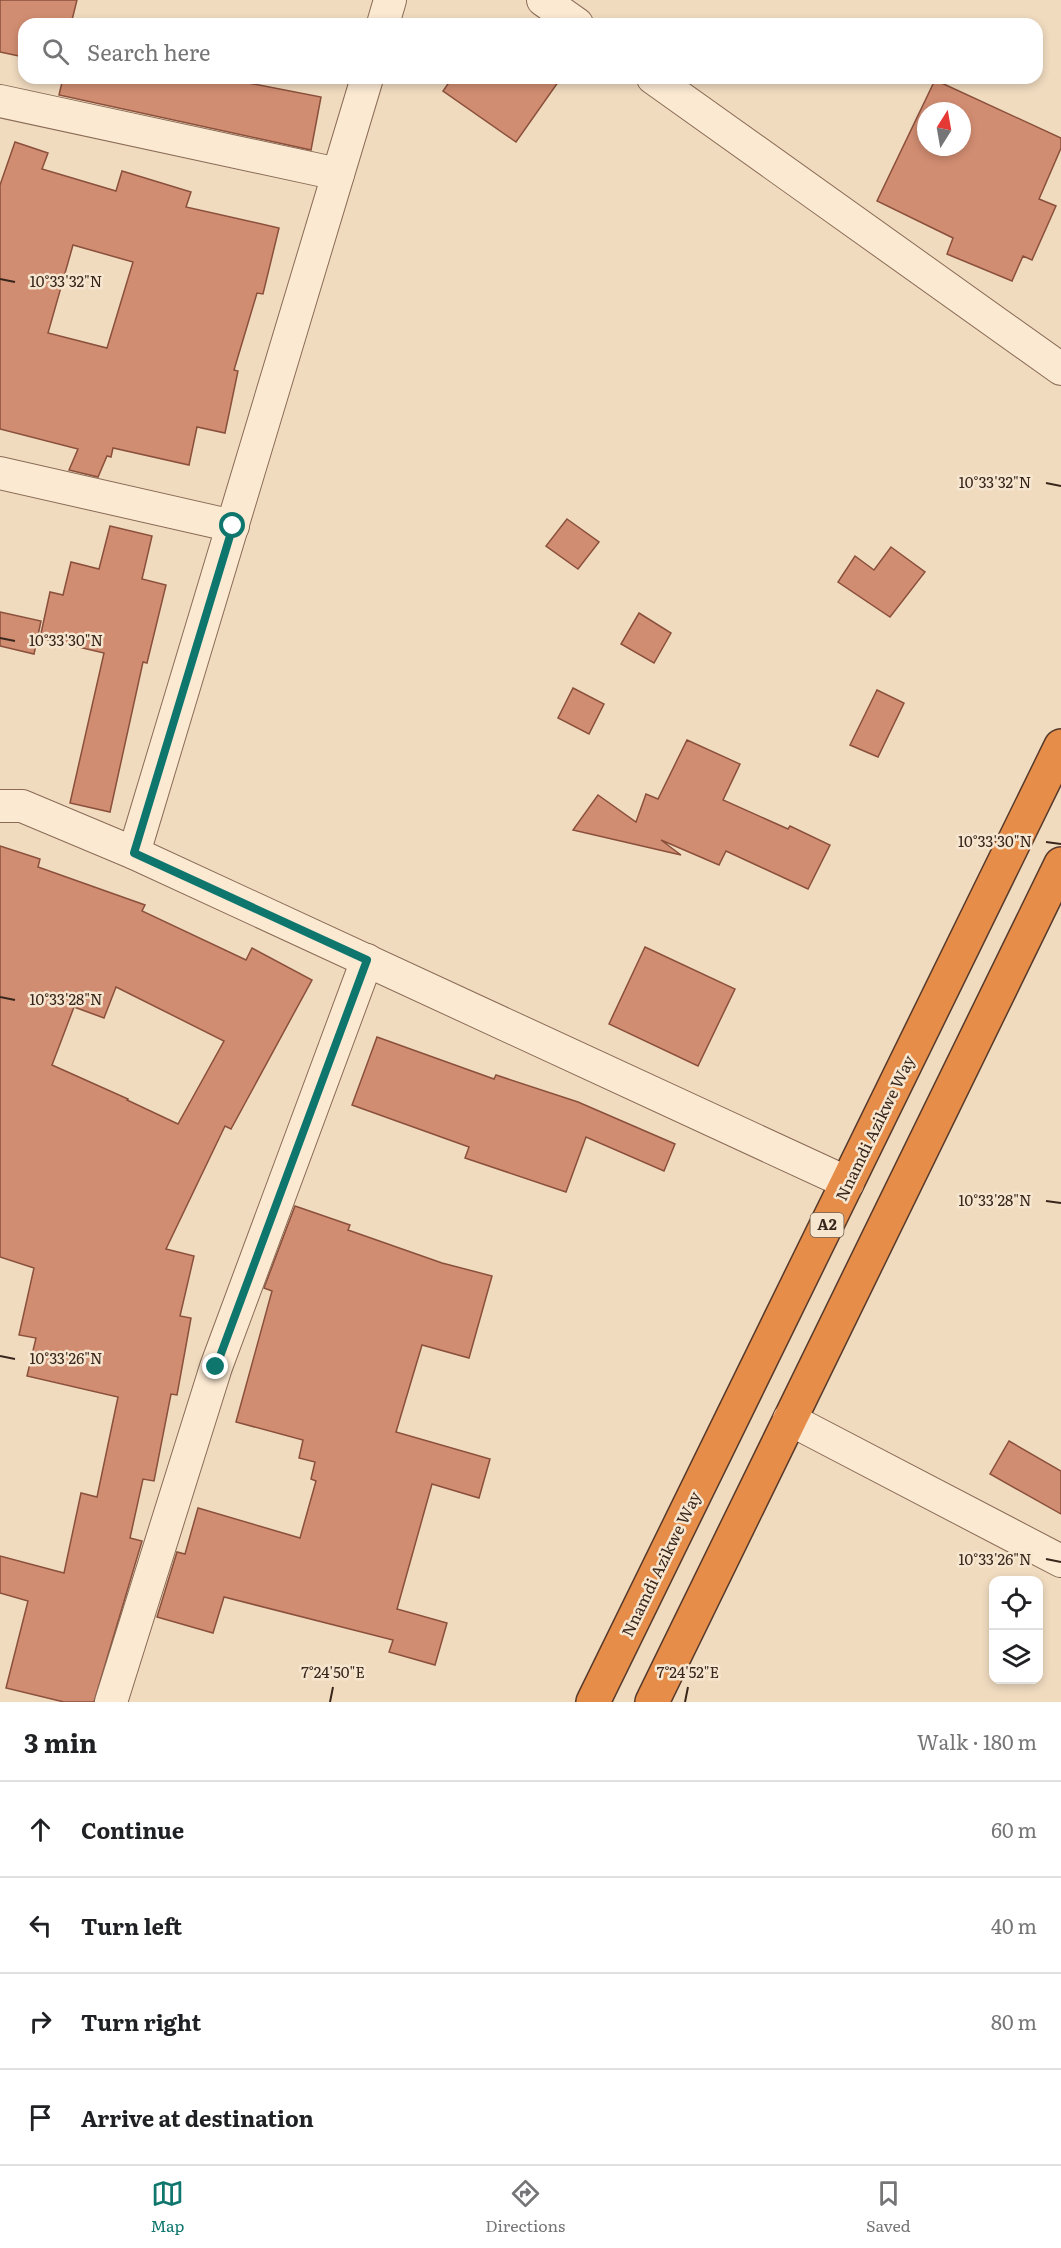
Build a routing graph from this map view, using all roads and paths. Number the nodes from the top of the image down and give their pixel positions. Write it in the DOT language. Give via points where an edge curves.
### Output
graph roads {
  1 [pos="390,0"];
  2 [pos="543,0"];
  3 [pos="385,18"];
  4 [pos="568,18"];
  5 [pos="365,84"];
  6 [pos="661,84"];
  7 [pos="0,101"];
  8 [pos="338,174"];
  9 [pos="1061,369"];
  10 [pos="0,473"];
  11 [pos="233,526"];
  12 [pos="1061,747"];
  13 [pos="0,806"];
  14 [pos="134,853"];
  15 [pos="1061,864"];
  16 [pos="367,960"];
  17 [pos="848,1182"];
  18 [pos="789,1419"];
  19 [pos="1061,1560"];
  20 [pos="111,1702"];
  21 [pos="593,1702"];
  22 [pos="652,1702"];
  1 -- 3 [label="street"];
  2 -- 4 [label="street"];
  5 -- 8 [label="street"];
  6 -- 9 [label="street"];
  7 -- 8 [label="street"];
  8 -- 11 [label="street"];
  10 -- 11 [label="street"];
  11 -- 14 [label="street"];
  12 -- 17 [label="highway, Nnamdi Azikwe Way / A2"];
  13 -- 14 [label="street" via="22,806"];
  14 -- 16 [label="street"];
  15 -- 18 [label="highway"];
  16 -- 17 [label="street"];
  16 -- 20 [label="street" via="216,1367"];
  17 -- 21 [label="highway, Nnamdi Azikwe Way / A2"];
  18 -- 19 [label="street"];
  18 -- 22 [label="highway"];
}
